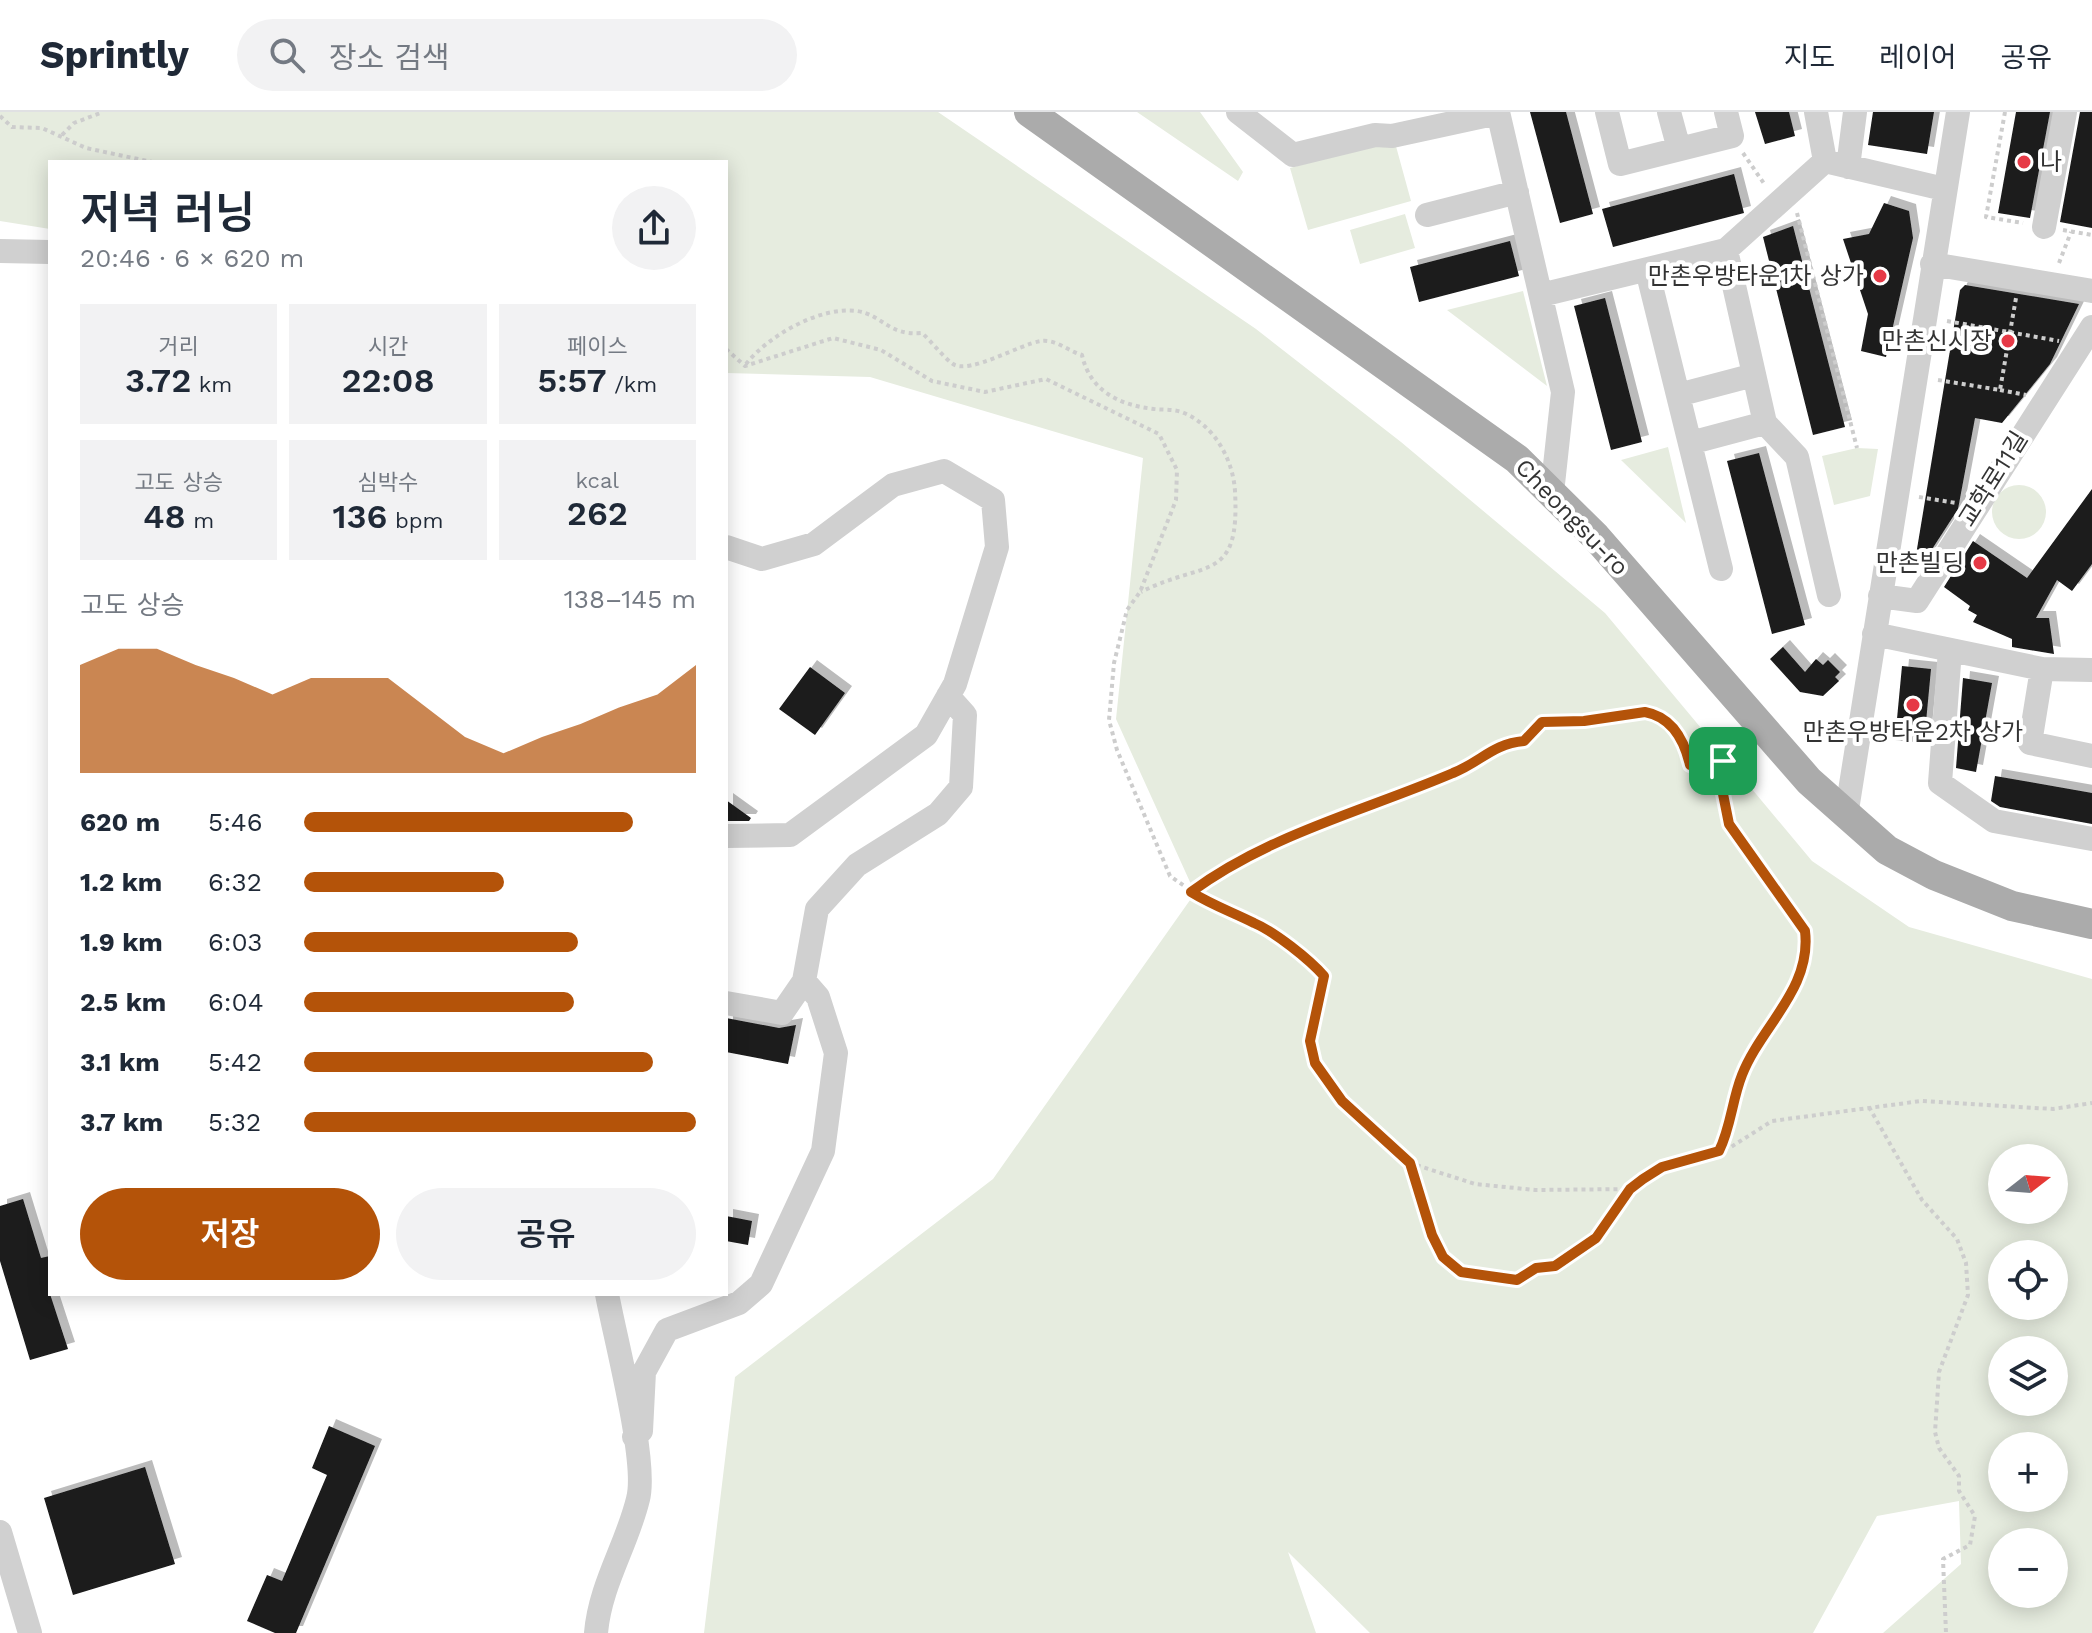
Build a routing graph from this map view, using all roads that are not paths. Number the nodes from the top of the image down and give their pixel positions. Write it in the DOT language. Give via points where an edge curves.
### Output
graph roads {
  1 [pos="1029,112"];
  2 [pos="1238,112"];
  3 [pos="1498,112"];
  4 [pos="1607,112"];
  5 [pos="1669,112"];
  6 [pos="1726,112"];
  7 [pos="1816,112"];
  8 [pos="1855,112"];
  9 [pos="1958,112"];
  10 [pos="2065,112"];
  11 [pos="1679,149"];
  12 [pos="1836,164"];
  13 [pos="1944,189"];
  14 [pos="1517,192"];
  15 [pos="1427,215"];
  16 [pos="2044,227"];
  17 [pos="1726,250"];
  18 [pos="0,251"];
  19 [pos="48,252"];
  20 [pos="1932,264"];
  21 [pos="1647,270"];
  22 [pos="2092,291"];
  23 [pos="1541,295"];
  24 [pos="2086,335"];
  25 [pos="1754,375"];
  26 [pos="1678,395"];
  27 [pos="1765,423"];
  28 [pos="1690,443"];
  29 [pos="1552,493"];
  30 [pos="728,548"];
  31 [pos="1721,569"];
  32 [pos="1829,595"];
  33 [pos="1880,596"];
  34 [pos="1874,634"];
  35 [pos="1950,650"];
  36 [pos="2042,669"];
  37 [pos="2092,670"];
  38 [pos="948,696"];
  39 [pos="2092,756"];
  40 [pos="1846,816"];
  41 [pos="728,836"];
  42 [pos="2092,839"];
  43 [pos="2092,924"];
  44 [pos="804,981"];
  45 [pos="728,1003"];
  46 [pos="607,1296"];
  47 [pos="634,1437"];
  48 [pos="0,1532"];
  49 [pos="30,1633"];
  50 [pos="596,1633"];
  1 -- 29 [label="main road, Cheongsu-ro" via="1517,459"];
  2 -- 3 [label="street" via="1293,155"];
  3 -- 14 [label="street"];
  4 -- 11 [label="street" via="1620,164"];
  5 -- 11 [label="street"];
  6 -- 11 [label="street" via="1732,136"];
  7 -- 12 [label="street"];
  8 -- 12 [label="street"];
  9 -- 13 [label="street"];
  10 -- 16 [label="street"];
  12 -- 13 [label="street"];
  12 -- 17 [label="street" via="1784,198"];
  13 -- 20 [label="street"];
  14 -- 15 [label="street"];
  14 -- 23 [label="street"];
  17 -- 21 [label="street"];
  17 -- 25 [label="street"];
  18 -- 19 [label="street"];
  20 -- 22 [label="street"];
  20 -- 33 [label="street"];
  21 -- 23 [label="street"];
  21 -- 26 [label="street"];
  23 -- 29 [label="street" via="1563,392"];
  24 -- 33 [label="street, 교학로11길" via="1917,601"];
  25 -- 26 [label="street"];
  25 -- 27 [label="street"];
  26 -- 28 [label="street"];
  27 -- 28 [label="street"];
  27 -- 32 [label="street" via="1797,457"];
  28 -- 31 [label="street"];
  29 -- 40 [label="main road, Cheongsu-ro"];
  30 -- 38 [label="street" via="762,559 814,544 893,485 944,471 993,500 997,547"];
  33 -- 34 [label="street"];
  34 -- 35 [label="street"];
  34 -- 40 [label="street"];
  35 -- 36 [label="street"];
  35 -- 42 [label="street" via="1940,783 1994,821"];
  36 -- 37 [label="street"];
  36 -- 39 [label="street" via="2030,743"];
  38 -- 41 [label="street" via="926,735 790,835"];
  38 -- 44 [label="street" via="965,715 961,787 938,814 857,865 817,909"];
  40 -- 43 [label="main road, Cheongsu-ro" via="1887,850 1934,875 2012,906"];
  44 -- 45 [label="street" via="782,1013"];
  44 -- 47 [label="street" via="818,997 836,1053 823,1151 761,1284 739,1303 667,1330 644,1372 641,1431"];
  46 -- 47 [label="street"];
  47 -- 50 [label="street" via="639,1498 598,1608"];
  48 -- 49 [label="street"];
}
